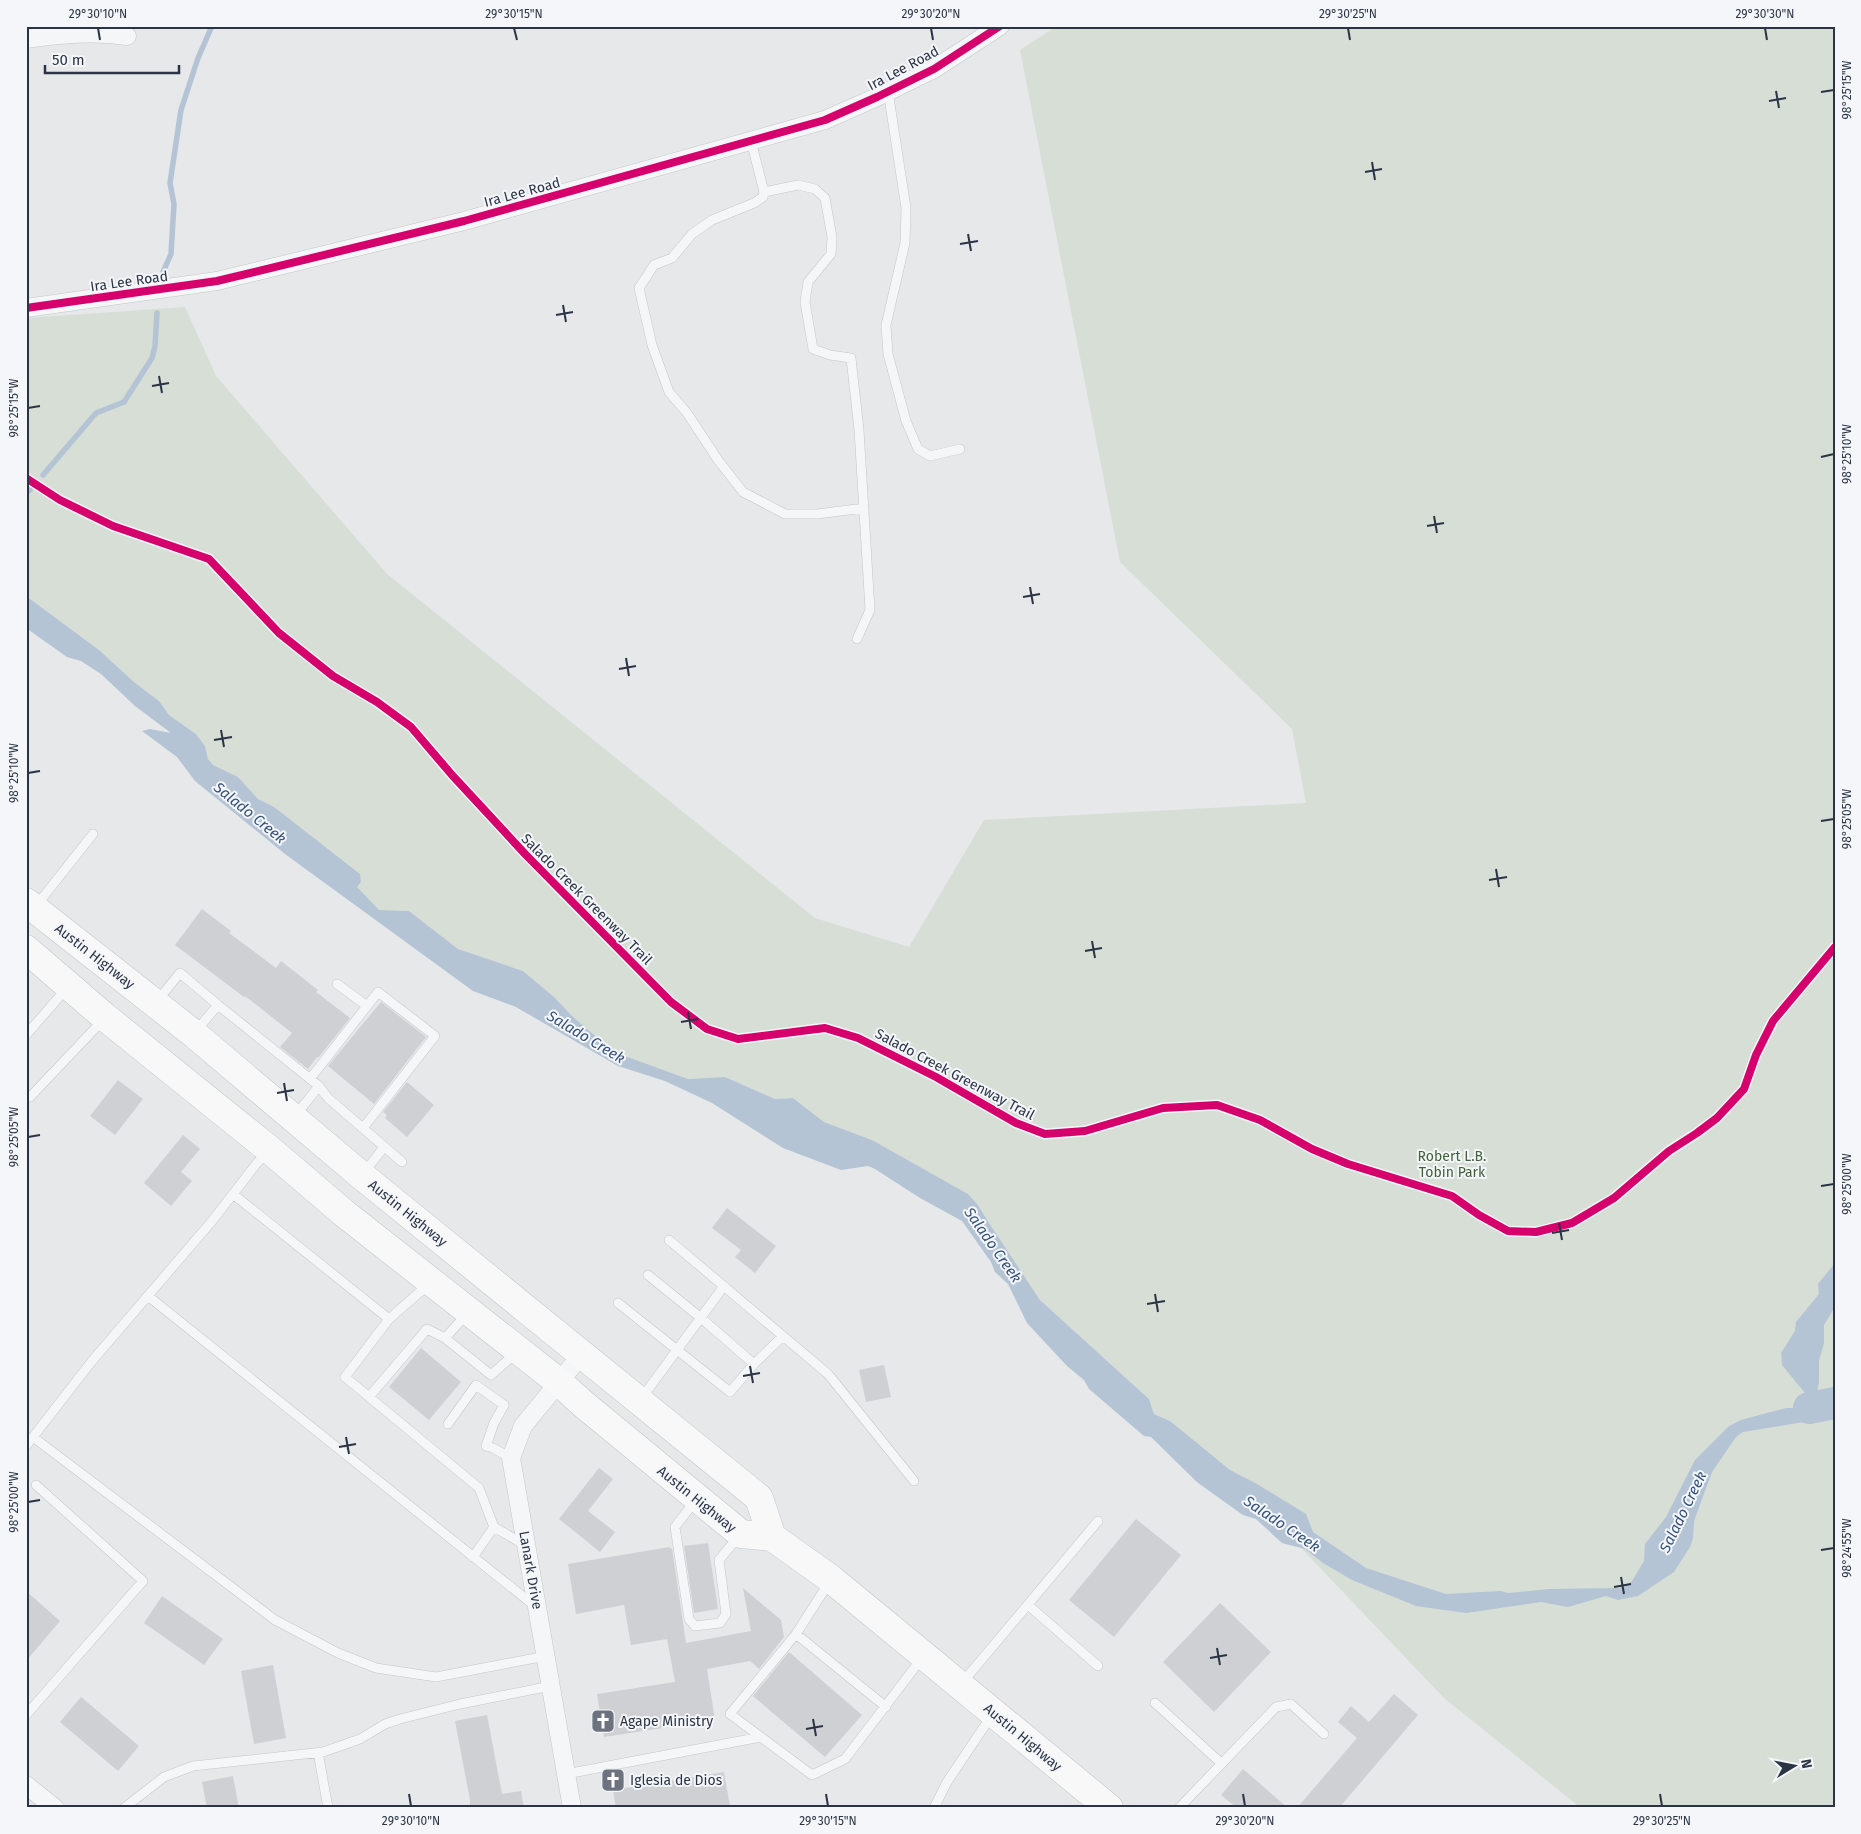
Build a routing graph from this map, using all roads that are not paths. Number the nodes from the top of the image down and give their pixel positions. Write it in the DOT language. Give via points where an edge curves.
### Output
graph roads {
  1 [pos="1000,26"];
  2 [pos="127,36"];
  3 [pos="26,39"];
  4 [pos="888,91"];
  5 [pos="751,141"];
  6 [pos="764,192"];
  7 [pos="26,308"];
  8 [pos="960,449"];
  9 [pos="864,508"];
  10 [pos="857,638"];
  11 [pos="93,834"];
  12 [pos="30,905"];
  13 [pos="28,955"];
  14 [pos="337,984"];
  15 [pos="70,986"];
  16 [pos="155,1004"];
  17 [pos="218,1005"];
  18 [pos="367,1006"];
  19 [pos="105,1017"];
  20 [pos="194,1034"];
  21 [pos="26,1035"];
  22 [pos="310,1079"];
  23 [pos="319,1086"];
  24 [pos="26,1094"];
  25 [pos="293,1118"];
  26 [pos="362,1128"];
  27 [pos="384,1147"];
  28 [pos="270,1150"];
  29 [pos="402,1162"];
  30 [pos="362,1176"];
  31 [pos="233,1194"];
  32 [pos="669,1240"];
  33 [pos="648,1275"];
  34 [pos="431,1282"];
  35 [pos="724,1286"];
  36 [pos="148,1296"];
  37 [pos="618,1303"];
  38 [pos="470,1312"];
  39 [pos="701,1318"];
  40 [pos="389,1319"];
  41 [pos="783,1336"];
  42 [pos="446,1338"];
  43 [pos="677,1350"];
  44 [pos="518,1351"];
  45 [pos="582,1354"];
  46 [pos="754,1364"];
  47 [pos="560,1383"];
  48 [pos="370,1397"];
  49 [pos="640,1402"];
  50 [pos="448,1424"];
  51 [pos="33,1437"];
  52 [pos="26,1446"];
  53 [pos="511,1458"];
  54 [pos="914,1481"];
  55 [pos="36,1485"];
  56 [pos="697,1499"];
  57 [pos="1098,1520"];
  58 [pos="494,1527"];
  59 [pos="741,1534"];
  60 [pos="772,1537"];
  61 [pos="527,1546"];
  62 [pos="473,1557"];
  63 [pos="831,1579"];
  64 [pos="1028,1605"];
  65 [pos="538,1609"];
  66 [pos="796,1634"];
  67 [pos="924,1655"];
  68 [pos="546,1656"];
  69 [pos="1098,1666"];
  70 [pos="960,1685"];
  71 [pos="551,1686"];
  72 [pos="1154,1704"];
  73 [pos="886,1707"];
  74 [pos="994,1713"];
  75 [pos="26,1715"];
  76 [pos="1324,1734"];
  77 [pos="761,1737"];
  78 [pos="318,1752"];
  79 [pos="1221,1763"];
  80 [pos="566,1774"];
  81 [pos="26,1785"];
  82 [pos="54,1808"];
  83 [pos="124,1808"];
  84 [pos="328,1808"];
  85 [pos="572,1808"];
  86 [pos="934,1808"];
  87 [pos="1109,1808"];
  88 [pos="1179,1808"];
  1 -- 4 [label="street, Ira Lee Road" via="934,69"];
  2 -- 3 [label="street" via="72,33"];
  4 -- 5 [label="street, Ira Lee Road" via="825,120"];
  4 -- 8 [label="lane" via="906,208 906,243 886,326 888,354 906,421 918,449 930,456"];
  5 -- 6 [label="lane"];
  5 -- 7 [label="street, Ira Lee Road" via="464,221 217,281"];
  6 -- 9 [label="lane" via="798,184 814,189 825,198 832,237 831,254 808,282 805,302 813,349 851,358"];
  6 -- 9 [label="lane" via="763,198 712,220 692,234 672,258 654,266 647,275 639,288 652,345 669,392 743,492 785,514"];
  9 -- 10 [label="lane" via="870,610"];
  11 -- 12 [label="lane"];
  12 -- 16 [label="main road, Austin Highway"];
  13 -- 15 [label="main road, Austin Highway"];
  14 -- 18 [label="lane"];
  15 -- 19 [label="main road, Austin Highway"];
  15 -- 21 [label="lane"];
  16 -- 17 [label="lane" via="180,973"];
  16 -- 20 [label="main road, Austin Highway"];
  17 -- 20 [label="lane"];
  17 -- 22 [label="lane"];
  18 -- 22 [label="lane"];
  18 -- 26 [label="lane" via="378,992 435,1036"];
  19 -- 24 [label="lane" via="30,1097"];
  19 -- 28 [label="main road, Austin Highway"];
  20 -- 25 [label="main road, Austin Highway"];
  22 -- 23 [label="lane"];
  23 -- 25 [label="lane"];
  23 -- 26 [label="lane"];
  25 -- 30 [label="main road, Austin Highway"];
  26 -- 27 [label="lane"];
  27 -- 29 [label="lane"];
  27 -- 30 [label="lane"];
  28 -- 31 [label="lane"];
  28 -- 34 [label="main road, Austin Highway"];
  30 -- 45 [label="main road, Austin Highway"];
  31 -- 36 [label="lane"];
  31 -- 40 [label="lane"];
  32 -- 35 [label="lane"];
  33 -- 39 [label="lane"];
  34 -- 38 [label="main road, Austin Highway"];
  34 -- 40 [label="lane"];
  35 -- 39 [label="lane"];
  35 -- 41 [label="lane"];
  36 -- 51 [label="lane"];
  36 -- 62 [label="lane"];
  37 -- 43 [label="lane"];
  38 -- 42 [label="lane"];
  38 -- 44 [label="main road, Austin Highway"];
  39 -- 43 [label="lane"];
  39 -- 46 [label="lane"];
  40 -- 48 [label="lane" via="345,1377"];
  41 -- 46 [label="lane"];
  41 -- 54 [label="lane" via="828,1374"];
  42 -- 44 [label="lane" via="490,1375"];
  42 -- 48 [label="lane" via="427,1329"];
  43 -- 46 [label="lane" via="730,1392"];
  43 -- 49 [label="lane"];
  44 -- 47 [label="main road, Austin Highway"];
  45 -- 47 [label="street"];
  45 -- 49 [label="main road, Austin Highway"];
  47 -- 53 [label="street" via="523,1426"];
  47 -- 56 [label="main road, Austin Highway"];
  48 -- 58 [label="lane" via="479,1488"];
  49 -- 60 [label="main road, Austin Highway" via="760,1498"];
  50 -- 53 [label="lane" via="476,1386 504,1405 486,1446"];
  51 -- 52 [label="lane"];
  51 -- 68 [label="lane" via="275,1620 338,1653 376,1668 436,1677"];
  53 -- 61 [label="street, Lanark Drive"];
  55 -- 75 [label="lane" via="143,1581"];
  56 -- 59 [label="main road, Austin Highway"];
  56 -- 59 [label="lane" via="674,1527 689,1619 695,1626 720,1622 726,1614 719,1560"];
  57 -- 64 [label="lane"];
  58 -- 61 [label="lane"];
  58 -- 62 [label="lane"];
  59 -- 60 [label="main road, Austin Highway"];
  60 -- 63 [label="main road, Austin Highway"];
  61 -- 65 [label="street, Lanark Drive"];
  62 -- 65 [label="lane"];
  63 -- 66 [label="lane"];
  63 -- 67 [label="main road, Austin Highway"];
  64 -- 69 [label="lane"];
  64 -- 70 [label="lane"];
  65 -- 68 [label="street, Lanark Drive"];
  66 -- 73 [label="lane"];
  66 -- 77 [label="lane" via="730,1714"];
  67 -- 70 [label="main road, Austin Highway"];
  67 -- 73 [label="lane"];
  68 -- 71 [label="street, Lanark Drive"];
  70 -- 74 [label="main road, Austin Highway"];
  71 -- 78 [label="lane" via="400,1719 360,1739"];
  71 -- 80 [label="street, Lanark Drive"];
  72 -- 79 [label="lane"];
  73 -- 77 [label="lane" via="845,1759 812,1775"];
  74 -- 86 [label="lane" via="947,1782"];
  74 -- 87 [label="main road, Austin Highway"];
  76 -- 79 [label="lane" via="1291,1704 1276,1707"];
  77 -- 80 [label="lane"];
  78 -- 83 [label="lane" via="193,1766 164,1777"];
  78 -- 84 [label="lane"];
  79 -- 88 [label="lane"];
  80 -- 85 [label="street, Lanark Drive"];
  81 -- 82 [label="street"];
}
